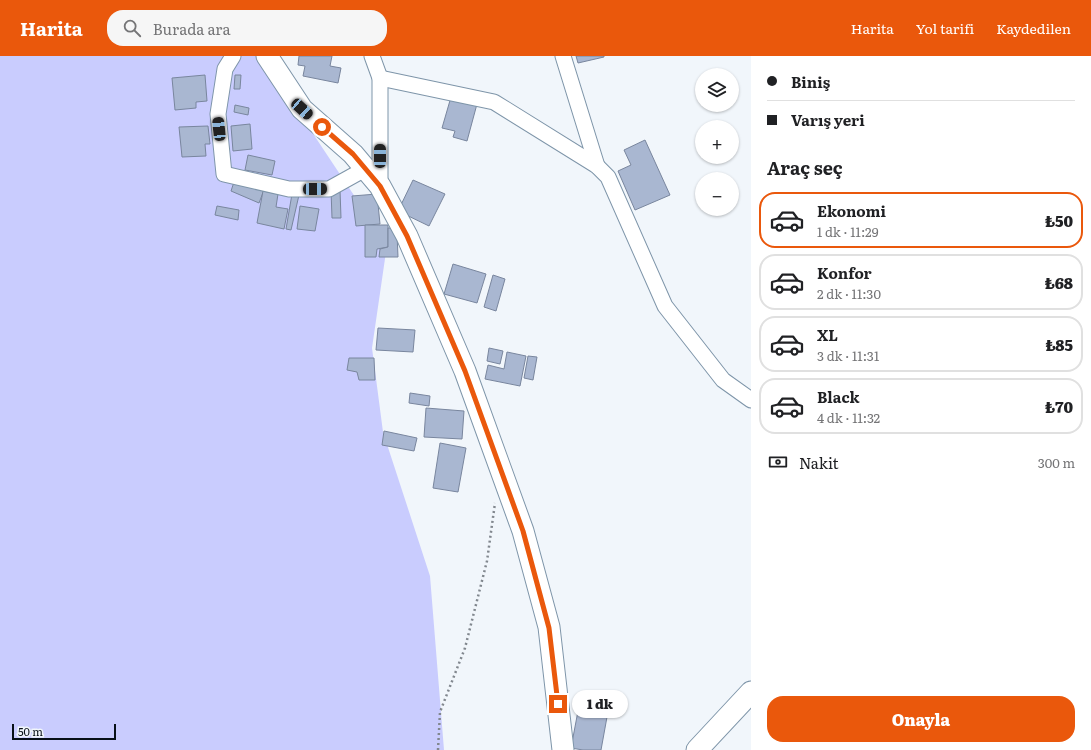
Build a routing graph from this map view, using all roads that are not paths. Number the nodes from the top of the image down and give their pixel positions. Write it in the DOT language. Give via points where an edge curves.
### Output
graph roads {
  1 [pos="233,56"];
  2 [pos="267,56"];
  3 [pos="372,56"];
  4 [pos="563,56"];
  5 [pos="380,78"];
  6 [pos="597,166"];
  7 [pos="365,169"];
  8 [pos="380,186"];
  9 [pos="751,400"];
  10 [pos="751,692"];
  11 [pos="563,750"];
  12 [pos="697,750"];
  1 -- 7 [label="street" via="225,69 218,114 224,174 289,189 329,189"];
  2 -- 7 [label="street" via="302,109 353,154"];
  3 -- 5 [label="street"];
  4 -- 6 [label="street"];
  5 -- 6 [label="street" via="494,102"];
  5 -- 8 [label="street"];
  6 -- 9 [label="street" via="608,177 665,306 723,380"];
  7 -- 8 [label="street"];
  8 -- 11 [label="street" via="407,236 465,371 523,531 549,628"];
  10 -- 12 [label="street"];
}
